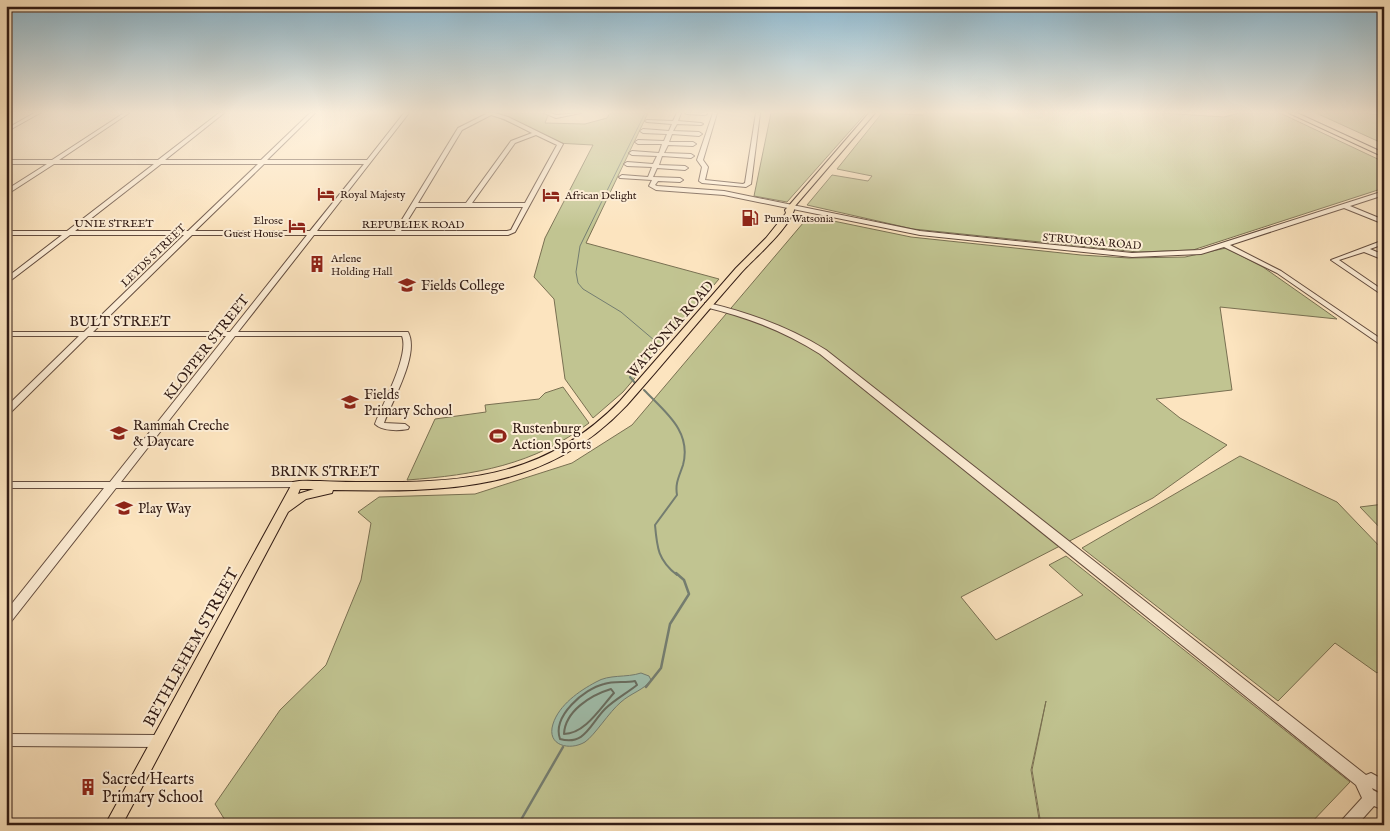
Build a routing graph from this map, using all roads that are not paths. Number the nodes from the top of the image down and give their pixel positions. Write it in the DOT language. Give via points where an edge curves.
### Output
graph roads {
  1 [pos="69,152"];
  2 [pos="173,152"];
  3 [pos="273,152"];
  4 [pos="375,152"];
  5 [pos="447,152"];
  6 [pos="506,152"];
  7 [pos="558,152"];
  8 [pos="703,152"];
  9 [pos="753,152"];
  10 [pos="839,152"];
  11 [pos="632,153"];
  12 [pos="660,154"];
  13 [pos="691,156"];
  14 [pos="6,162"];
  15 [pos="54,162"];
  16 [pos="160,162"];
  17 [pos="263,162"];
  18 [pos="367,162"];
  19 [pos="627,164"];
  20 [pos="656,166"];
  21 [pos="685,168"];
  22 [pos="622,177"];
  23 [pos="653,178"];
  24 [pos="680,180"];
  25 [pos="6,193"];
  26 [pos="1384,193"];
  27 [pos="415,205"];
  28 [pos="468,205"];
  29 [pos="527,205"];
  30 [pos="1344,206"];
  31 [pos="792,208"];
  32 [pos="1384,222"];
  33 [pos="513,231"];
  34 [pos="6,233"];
  35 [pos="70,233"];
  36 [pos="190,233"];
  37 [pos="312,234"];
  38 [pos="396,234"];
  39 [pos="1384,242"];
  40 [pos="1224,244"];
  41 [pos="1363,249"];
  42 [pos="1384,258"];
  43 [pos="6,282"];
  44 [pos="1384,294"];
  45 [pos="708,305"];
  46 [pos="87,333"];
  47 [pos="6,334"];
  48 [pos="233,334"];
  49 [pos="1384,346"];
  50 [pos="622,406"];
  51 [pos="6,412"];
  52 [pos="405,427"];
  53 [pos="6,485"];
  54 [pos="114,485"];
  55 [pos="297,486"];
  56 [pos="356,486"];
  57 [pos="282,514"];
  58 [pos="6,620"];
  59 [pos="6,740"];
  60 [pos="158,741"];
  61 [pos="1364,782"];
  62 [pos="1383,785"];
  63 [pos="1378,800"];
  64 [pos="113,825"];
  65 [pos="1347,825"];
  1 -- 15 [label="street"];
  2 -- 16 [label="street"];
  3 -- 17 [label="street, LEYDS STREET"];
  4 -- 18 [label="street, KLOPPER STREET"];
  5 -- 27 [label="street"];
  6 -- 28 [label="street"];
  7 -- 29 [label="street"];
  8 -- 9 [label="street" via="700,160 705,167 702,181 741,186 748,184"];
  10 -- 31 [label="main road, WATSONIA ROAD"];
  11 -- 12 [label="street"];
  12 -- 13 [label="street"];
  12 -- 20 [label="street"];
  14 -- 15 [label="street"];
  15 -- 16 [label="street"];
  15 -- 25 [label="street"];
  16 -- 17 [label="street"];
  16 -- 35 [label="street"];
  17 -- 18 [label="street"];
  17 -- 36 [label="street, LEYDS STREET"];
  18 -- 37 [label="street, KLOPPER STREET"];
  19 -- 20 [label="street"];
  20 -- 21 [label="street"];
  20 -- 23 [label="street"];
  22 -- 23 [label="street"];
  23 -- 24 [label="street"];
  23 -- 31 [label="street" via="652,186 657,188 724,192"];
  26 -- 30 [label="street, STRUMOSA ROAD"];
  27 -- 28 [label="street"];
  27 -- 38 [label="street"];
  28 -- 29 [label="street"];
  29 -- 33 [label="street"];
  30 -- 32 [label="street"];
  30 -- 40 [label="street, STRUMOSA ROAD"];
  31 -- 40 [label="street, STRUMOSA ROAD" via="920,233 1102,253 1189,253"];
  31 -- 45 [label="main road, WATSONIA ROAD" via="748,263"];
  33 -- 38 [label="street, REPUBLIEK ROAD" via="506,234"];
  34 -- 35 [label="street, UNIE STREET"];
  35 -- 36 [label="street, UNIE STREET"];
  35 -- 43 [label="street"];
  36 -- 37 [label="street, UNIE STREET"];
  36 -- 46 [label="street, LEYDS STREET"];
  37 -- 38 [label="street, REPUBLIEK ROAD"];
  37 -- 48 [label="street, KLOPPER STREET"];
  39 -- 41 [label="street"];
  40 -- 49 [label="street" via="1279,272"];
  41 -- 42 [label="street"];
  41 -- 44 [label="street" via="1334,262"];
  45 -- 50 [label="main road, WATSONIA ROAD"];
  45 -- 61 [label="street" via="778,326 823,352"];
  46 -- 47 [label="street, BULT STREET"];
  46 -- 48 [label="street, BULT STREET"];
  46 -- 51 [label="street, LEYDS STREET"];
  48 -- 52 [label="street, BULT STREET" via="407,335 402,370 379,424"];
  48 -- 54 [label="street, KLOPPER STREET"];
  50 -- 56 [label="main road, BRINK STREET" via="571,447 517,470 471,482"];
  53 -- 54 [label="street, BRINK STREET"];
  54 -- 55 [label="street, BRINK STREET"];
  54 -- 58 [label="street, KLOPPER STREET"];
  55 -- 56 [label="main road, BRINK STREET"];
  55 -- 57 [label="main road, BETHLEHEM STREET"];
  56 -- 57 [label="main road" via="308,494"];
  57 -- 60 [label="main road, BETHLEHEM STREET"];
  59 -- 60 [label="street"];
  60 -- 64 [label="main road, BETHLEHEM STREET"];
  61 -- 62 [label="street" via="1371,780"];
  61 -- 63 [label="street" via="1365,791"];
  63 -- 65 [label="street"];
}
